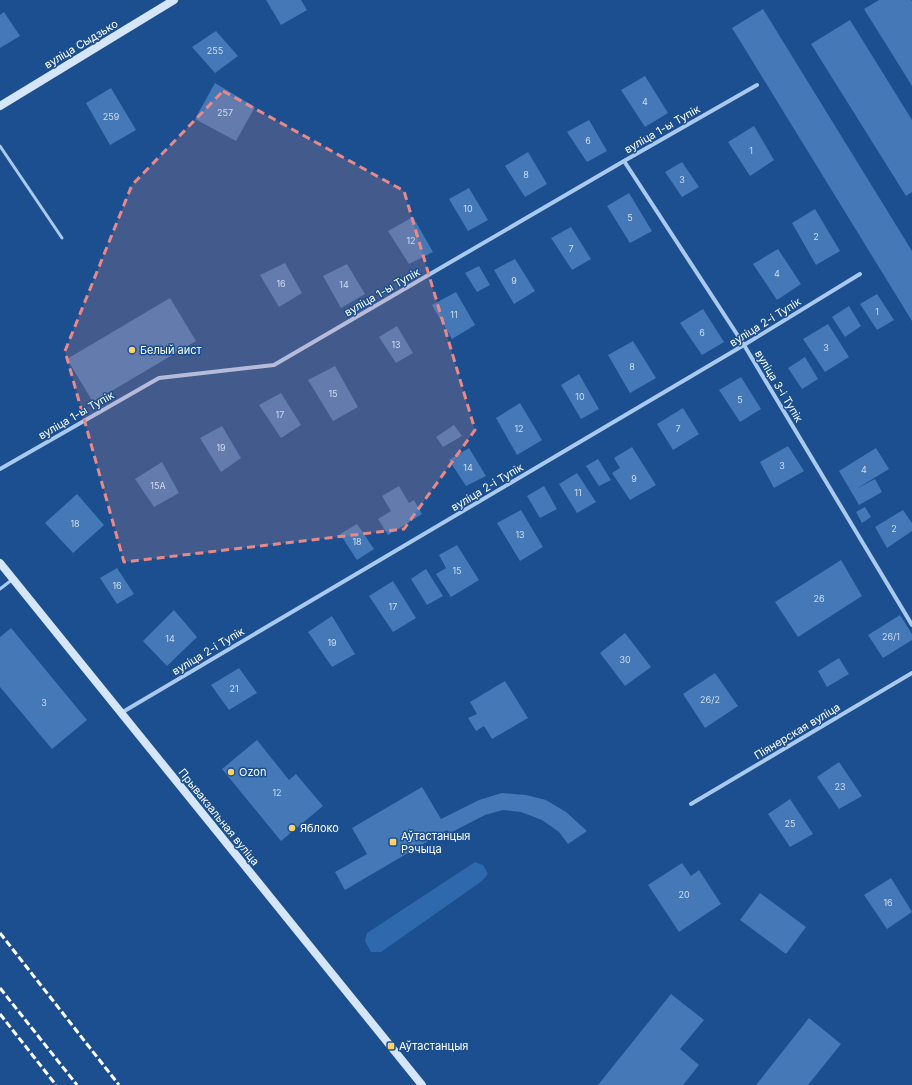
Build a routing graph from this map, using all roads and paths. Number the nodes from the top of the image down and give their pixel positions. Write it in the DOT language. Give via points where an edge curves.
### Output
graph roads {
  1 [pos="174,0"];
  2 [pos="757,85"];
  3 [pos="0,106"];
  4 [pos="0,146"];
  5 [pos="624,161"];
  6 [pos="62,238"];
  7 [pos="860,274"];
  8 [pos="744,345"];
  9 [pos="0,469"];
  10 [pos="0,563"];
  11 [pos="13,579"];
  12 [pos="0,589"];
  13 [pos="912,626"];
  14 [pos="912,673"];
  15 [pos="121,713"];
  16 [pos="691,804"];
  17 [pos="422,1085"];
  1 -- 3 [label="main road, вуліца Сыдзько"];
  2 -- 5 [label="street, вуліца 1-ы Тупік"];
  4 -- 6 [label="lane"];
  5 -- 8 [label="street, вуліца 3-і Тупік"];
  5 -- 9 [label="street, вуліца 1-ы Тупік" via="274,365 159,378"];
  7 -- 8 [label="street, вуліца 2-і Тупік"];
  8 -- 13 [label="street, вуліца 3-і Тупік"];
  8 -- 15 [label="street, вуліца 2-і Тупік"];
  10 -- 11 [label="main road, Прывакзальная вуліца"];
  11 -- 12 [label="lane"];
  11 -- 15 [label="main road, Прывакзальная вуліца"];
  14 -- 16 [label="street, Піянерская вуліца"];
  15 -- 17 [label="main road, Прывакзальная вуліца"];
}
